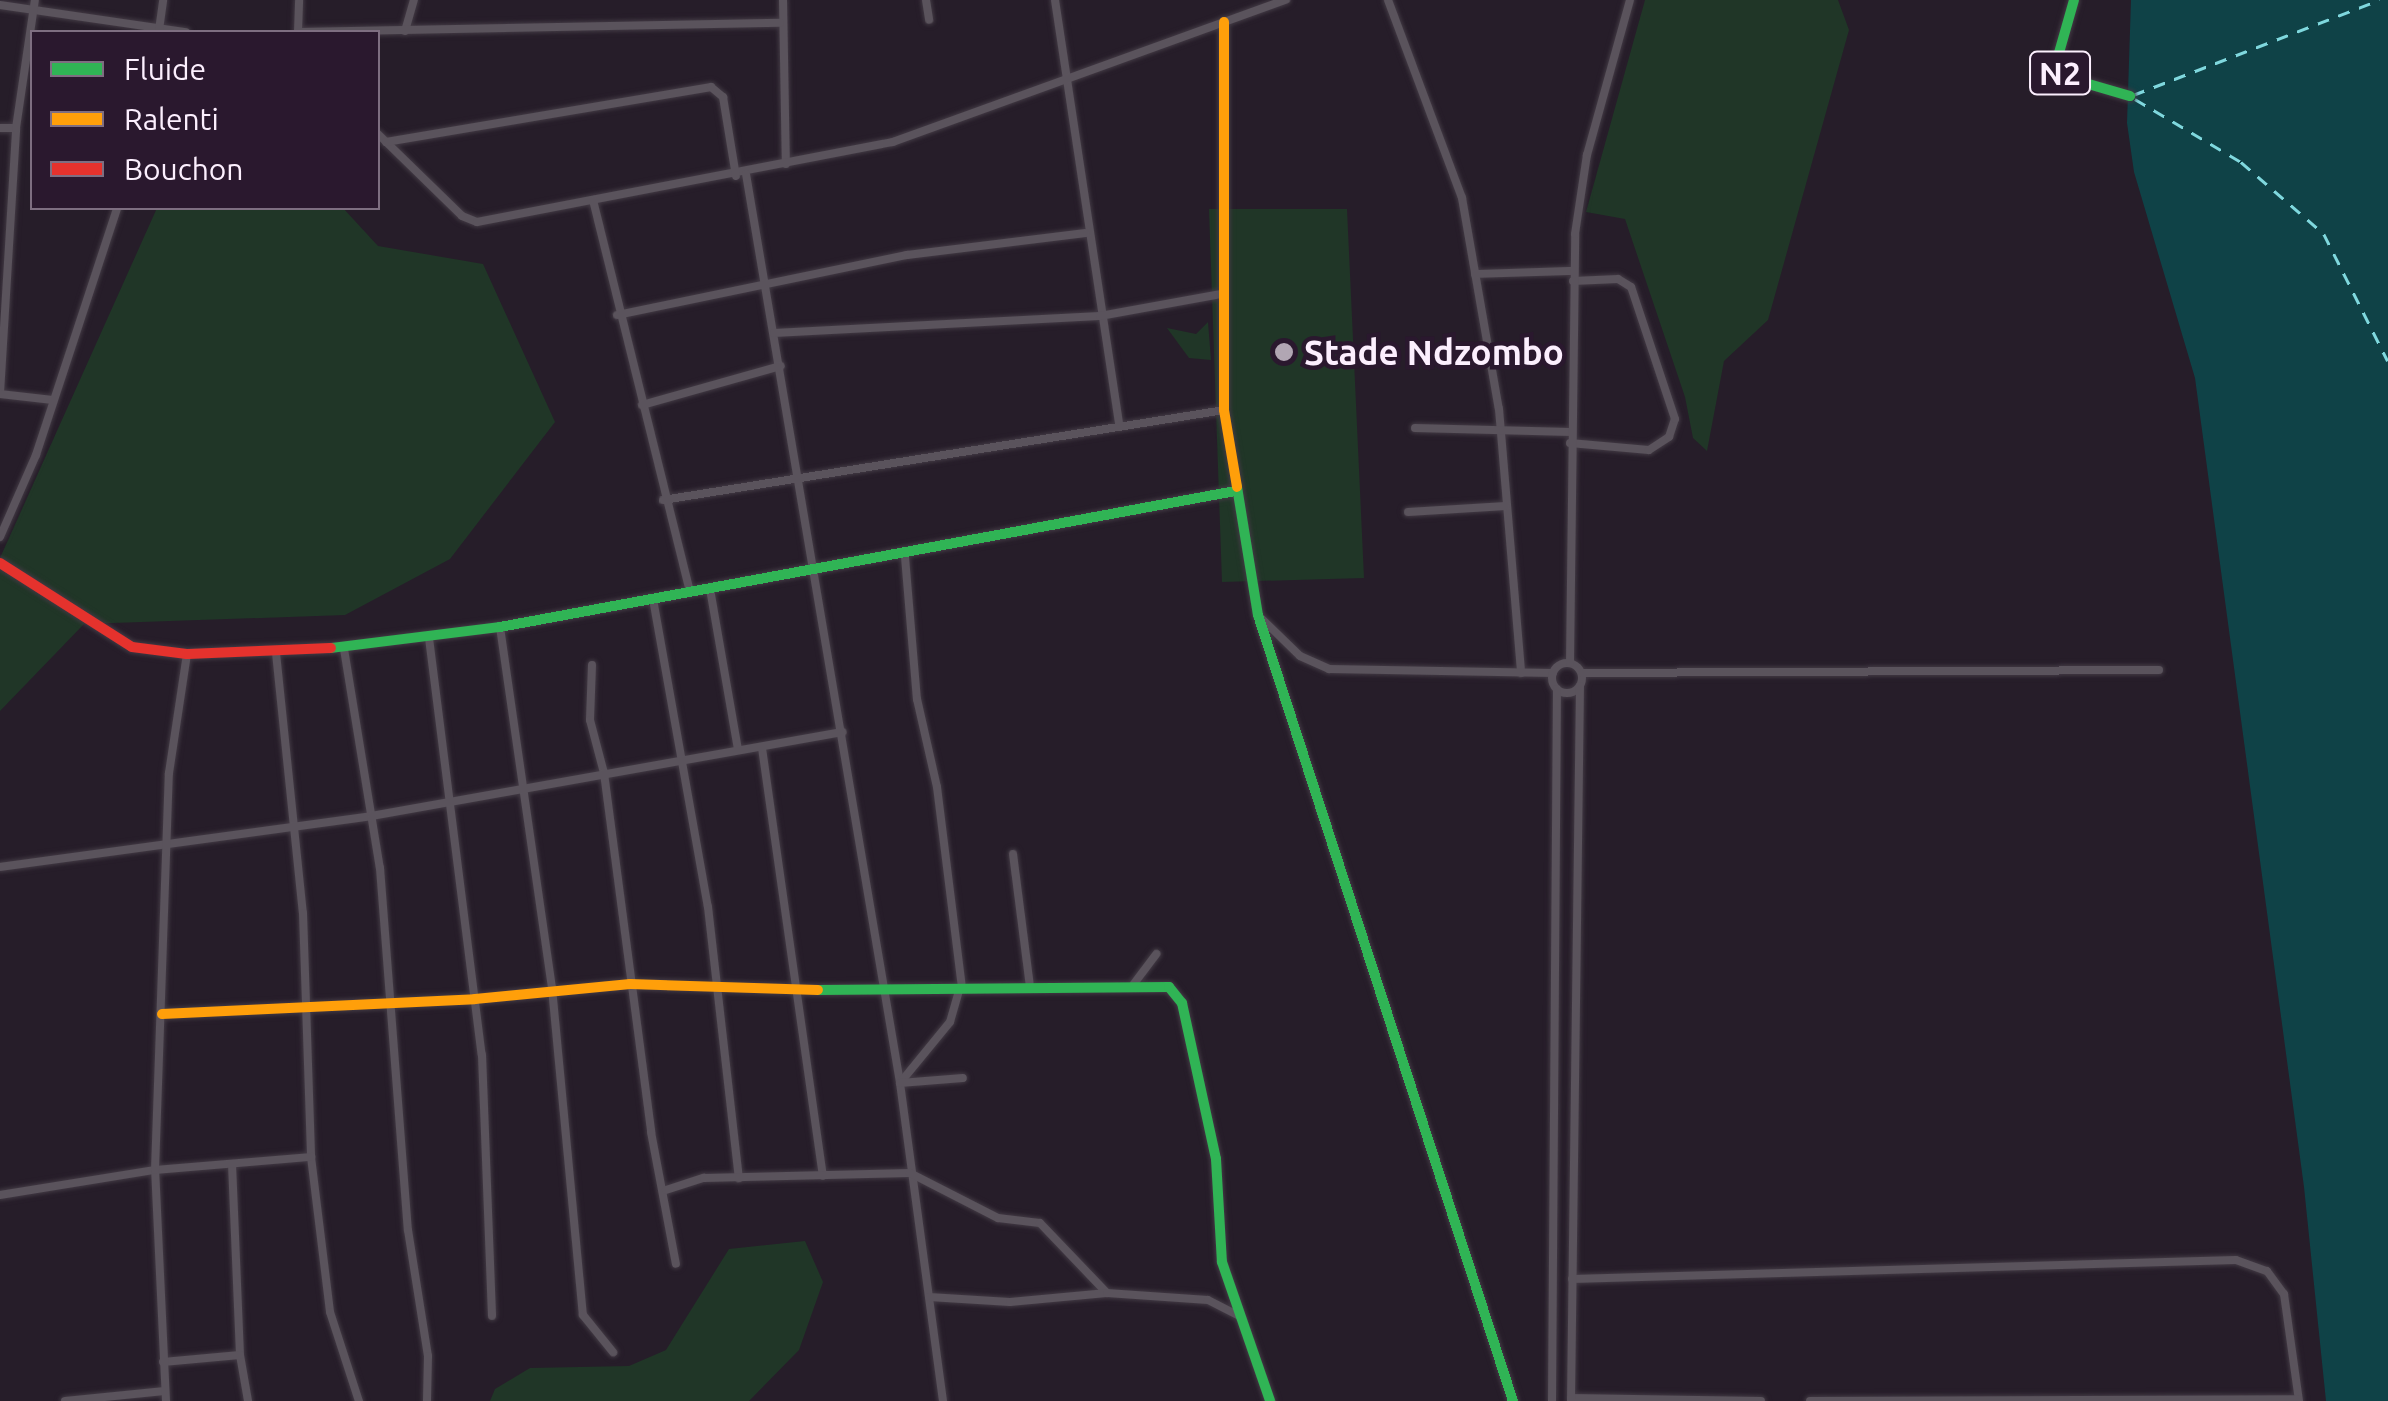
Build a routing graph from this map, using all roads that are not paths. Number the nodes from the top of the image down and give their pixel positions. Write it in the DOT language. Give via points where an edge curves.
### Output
graph roads {
  1 [pos="163,0"];
  2 [pos="300,0"];
  3 [pos="414,0"];
  4 [pos="783,0"];
  5 [pos="926,0"];
  6 [pos="1055,0"];
  7 [pos="1286,0"];
  8 [pos="1388,0"];
  9 [pos="1630,0"];
  10 [pos="2074,0"];
  11 [pos="1275,2"];
  12 [pos="34,4"];
  13 [pos="0,5"];
  14 [pos="929,20"];
  15 [pos="1224,22"];
  16 [pos="780,23"];
  17 [pos="30,30"];
  18 [pos="154,30"];
  19 [pos="159,30"];
  20 [pos="298,30"];
  21 [pos="380,31"];
  22 [pos="405,31"];
  23 [pos="30,32"];
  24 [pos="1068,84"];
  25 [pos="2130,96"];
  26 [pos="0,128"];
  27 [pos="16,128"];
  28 [pos="380,136"];
  29 [pos="386,142"];
  30 [pos="786,164"];
  31 [pos="746,174"];
  32 [pos="736,176"];
  33 [pos="593,200"];
  34 [pos="116,210"];
  35 [pos="1086,232"];
  36 [pos="1475,274"];
  37 [pos="1573,276"];
  38 [pos="765,283"];
  39 [pos="1222,294"];
  40 [pos="617,315"];
  41 [pos="1100,316"];
  42 [pos="774,333"];
  43 [pos="781,366"];
  44 [pos="0,393"];
  45 [pos="52,400"];
  46 [pos="642,405"];
  47 [pos="1224,410"];
  48 [pos="1119,422"];
  49 [pos="1415,428"];
  50 [pos="1500,432"];
  51 [pos="1571,432"];
  52 [pos="1570,443"];
  53 [pos="799,474"];
  54 [pos="1235,491"];
  55 [pos="663,500"];
  56 [pos="1506,506"];
  57 [pos="1408,512"];
  58 [pos="0,537"];
  59 [pos="905,556"];
  60 [pos="0,563"];
  61 [pos="814,570"];
  62 [pos="710,588"];
  63 [pos="690,591"];
  64 [pos="653,599"];
  65 [pos="1258,616"];
  66 [pos="500,627"];
  67 [pos="429,638"];
  68 [pos="344,649"];
  69 [pos="276,653"];
  70 [pos="188,654"];
  71 [pos="1570,663"];
  72 [pos="592,664"];
  73 [pos="2159,670"];
  74 [pos="1520,673"];
  75 [pos="1582,673"];
  76 [pos="1552,674"];
  77 [pos="1580,686"];
  78 [pos="1557,689"];
  79 [pos="843,732"];
  80 [pos="762,748"];
  81 [pos="738,750"];
  82 [pos="681,759"];
  83 [pos="604,774"];
  84 [pos="523,788"];
  85 [pos="450,801"];
  86 [pos="371,816"];
  87 [pos="296,827"];
  88 [pos="170,842"];
  89 [pos="1012,854"];
  90 [pos="0,868"];
  91 [pos="1156,954"];
  92 [pos="630,984"];
  93 [pos="715,984"];
  94 [pos="1133,985"];
  95 [pos="798,986"];
  96 [pos="1030,986"];
  97 [pos="552,988"];
  98 [pos="961,988"];
  99 [pos="884,992"];
  100 [pos="474,999"];
  101 [pos="392,1004"];
  102 [pos="308,1006"];
  103 [pos="162,1014"];
  104 [pos="963,1078"];
  105 [pos="900,1083"];
  106 [pos="311,1158"];
  107 [pos="232,1164"];
  108 [pos="155,1170"];
  109 [pos="910,1172"];
  110 [pos="823,1176"];
  111 [pos="739,1178"];
  112 [pos="666,1190"];
  113 [pos="0,1195"];
  114 [pos="676,1264"];
  115 [pos="1572,1279"];
  116 [pos="1108,1293"];
  117 [pos="930,1297"];
  118 [pos="1238,1315"];
  119 [pos="492,1316"];
  120 [pos="613,1352"];
  121 [pos="240,1355"];
  122 [pos="163,1362"];
  123 [pos="166,1396"];
  124 [pos="1571,1399"];
  125 [pos="2299,1400"];
  126 [pos="65,1401"];
  127 [pos="248,1401"];
  128 [pos="359,1401"];
  129 [pos="427,1401"];
  130 [pos="943,1401"];
  131 [pos="1270,1401"];
  132 [pos="1513,1401"];
  133 [pos="1552,1401"];
  134 [pos="1761,1401"];
  135 [pos="1810,1401"];
  1 -- 19 [label="street"];
  2 -- 20 [label="street"];
  3 -- 22 [label="street"];
  4 -- 16 [label="street"];
  5 -- 14 [label="street"];
  6 -- 24 [label="street"];
  7 -- 11 [label="street"];
  8 -- 36 [label="street" via="1457,183"];
  9 -- 37 [label="street" via="1587,156"];
  10 -- 25 [label="main road, N2" via="2058,56 2061,76"];
  11 -- 15 [label="street"];
  12 -- 13 [label="street"];
  12 -- 17 [label="street"];
  12 -- 18 [label="street"];
  15 -- 24 [label="street"];
  15 -- 39 [label="main road"];
  16 -- 22 [label="street"];
  16 -- 30 [label="street"];
  21 -- 22 [label="street"];
  23 -- 27 [label="street"];
  24 -- 30 [label="street" via="892,142"];
  24 -- 35 [label="street"];
  26 -- 27 [label="street"];
  27 -- 44 [label="street"];
  28 -- 29 [label="street"];
  29 -- 32 [label="street" via="711,87 723,97"];
  29 -- 33 [label="street" via="469,220"];
  30 -- 31 [label="street"];
  31 -- 32 [label="street"];
  31 -- 38 [label="street"];
  32 -- 33 [label="street"];
  33 -- 40 [label="street"];
  34 -- 45 [label="street"];
  35 -- 38 [label="street"];
  35 -- 41 [label="street"];
  36 -- 37 [label="street"];
  36 -- 50 [label="street"];
  37 -- 51 [label="street"];
  37 -- 52 [label="street" via="1618,279 1632,287 1676,419 1669,437 1650,450"];
  38 -- 40 [label="street"];
  38 -- 42 [label="street"];
  39 -- 41 [label="street"];
  39 -- 47 [label="main road"];
  40 -- 46 [label="street"];
  41 -- 42 [label="street"];
  41 -- 48 [label="street"];
  42 -- 43 [label="street"];
  43 -- 46 [label="street"];
  43 -- 53 [label="street"];
  44 -- 45 [label="street"];
  45 -- 58 [label="street"];
  46 -- 55 [label="street"];
  47 -- 48 [label="street"];
  47 -- 54 [label="main road"];
  48 -- 53 [label="street"];
  49 -- 50 [label="street"];
  50 -- 51 [label="street"];
  50 -- 56 [label="street"];
  51 -- 52 [label="street"];
  52 -- 71 [label="street"];
  53 -- 55 [label="street"];
  53 -- 61 [label="street"];
  54 -- 59 [label="main road"];
  54 -- 65 [label="main road"];
  55 -- 63 [label="street"];
  56 -- 57 [label="street"];
  56 -- 74 [label="street"];
  59 -- 61 [label="main road"];
  59 -- 98 [label="street" via="917,699 938,787"];
  60 -- 70 [label="main road" via="119,642"];
  61 -- 62 [label="main road"];
  61 -- 79 [label="street"];
  62 -- 63 [label="main road"];
  62 -- 81 [label="street"];
  63 -- 64 [label="main road"];
  64 -- 66 [label="main road"];
  64 -- 82 [label="street"];
  65 -- 74 [label="street" via="1300,656 1329,670"];
  65 -- 132 [label="main road"];
  66 -- 67 [label="main road"];
  66 -- 84 [label="street"];
  67 -- 68 [label="main road"];
  67 -- 85 [label="street"];
  68 -- 69 [label="main road"];
  68 -- 86 [label="street"];
  69 -- 70 [label="main road"];
  69 -- 87 [label="street"];
  70 -- 88 [label="street" via="170,761"];
  71 -- 75 [label="street"];
  71 -- 76 [label="street"];
  72 -- 83 [label="street" via="590,720"];
  73 -- 75 [label="street"];
  74 -- 76 [label="street"];
  75 -- 77 [label="street"];
  76 -- 78 [label="street"];
  77 -- 78 [label="street" via="1569,693"];
  77 -- 115 [label="street"];
  78 -- 133 [label="street"];
  79 -- 80 [label="street"];
  79 -- 99 [label="street"];
  80 -- 81 [label="street"];
  80 -- 95 [label="street"];
  81 -- 82 [label="street"];
  82 -- 83 [label="street"];
  82 -- 93 [label="street"];
  83 -- 84 [label="street"];
  83 -- 92 [label="street"];
  84 -- 85 [label="street"];
  84 -- 97 [label="street"];
  85 -- 86 [label="street"];
  85 -- 100 [label="street"];
  86 -- 87 [label="street"];
  86 -- 101 [label="street"];
  87 -- 88 [label="street"];
  87 -- 102 [label="street"];
  88 -- 90 [label="street"];
  88 -- 103 [label="street"];
  89 -- 96 [label="street"];
  91 -- 94 [label="street"];
  92 -- 93 [label="main road"];
  92 -- 97 [label="main road"];
  92 -- 112 [label="street"];
  93 -- 95 [label="main road"];
  93 -- 111 [label="street"];
  94 -- 96 [label="main road"];
  94 -- 118 [label="main road" via="1169,987 1182,1003 1216,1158 1222,1262"];
  95 -- 99 [label="main road"];
  95 -- 110 [label="street"];
  96 -- 98 [label="main road"];
  97 -- 100 [label="main road"];
  97 -- 120 [label="street" via="583,1316"];
  98 -- 99 [label="main road"];
  98 -- 105 [label="street" via="950,1022"];
  99 -- 105 [label="street"];
  100 -- 101 [label="main road"];
  100 -- 119 [label="street"];
  101 -- 102 [label="main road"];
  101 -- 129 [label="street"];
  102 -- 103 [label="main road"];
  102 -- 106 [label="street"];
  103 -- 108 [label="street"];
  104 -- 105 [label="street"];
  105 -- 109 [label="street"];
  106 -- 107 [label="street"];
  106 -- 128 [label="street" via="330,1312"];
  107 -- 108 [label="street"];
  107 -- 121 [label="street"];
  108 -- 113 [label="street"];
  108 -- 122 [label="street"];
  109 -- 110 [label="street"];
  109 -- 116 [label="street" via="998,1218 1043,1225"];
  109 -- 117 [label="street"];
  110 -- 111 [label="street"];
  111 -- 112 [label="street" via="704,1178"];
  112 -- 114 [label="street"];
  115 -- 124 [label="street"];
  115 -- 125 [label="street" via="2236,1260 2267,1271 2284,1294"];
  116 -- 117 [label="street" via="1010,1302"];
  116 -- 118 [label="street" via="1208,1300"];
  117 -- 130 [label="street"];
  118 -- 131 [label="main road"];
  121 -- 122 [label="street"];
  121 -- 127 [label="street"];
  122 -- 123 [label="street"];
  123 -- 126 [label="street"];
  124 -- 134 [label="street"];
  125 -- 135 [label="street"];
}
